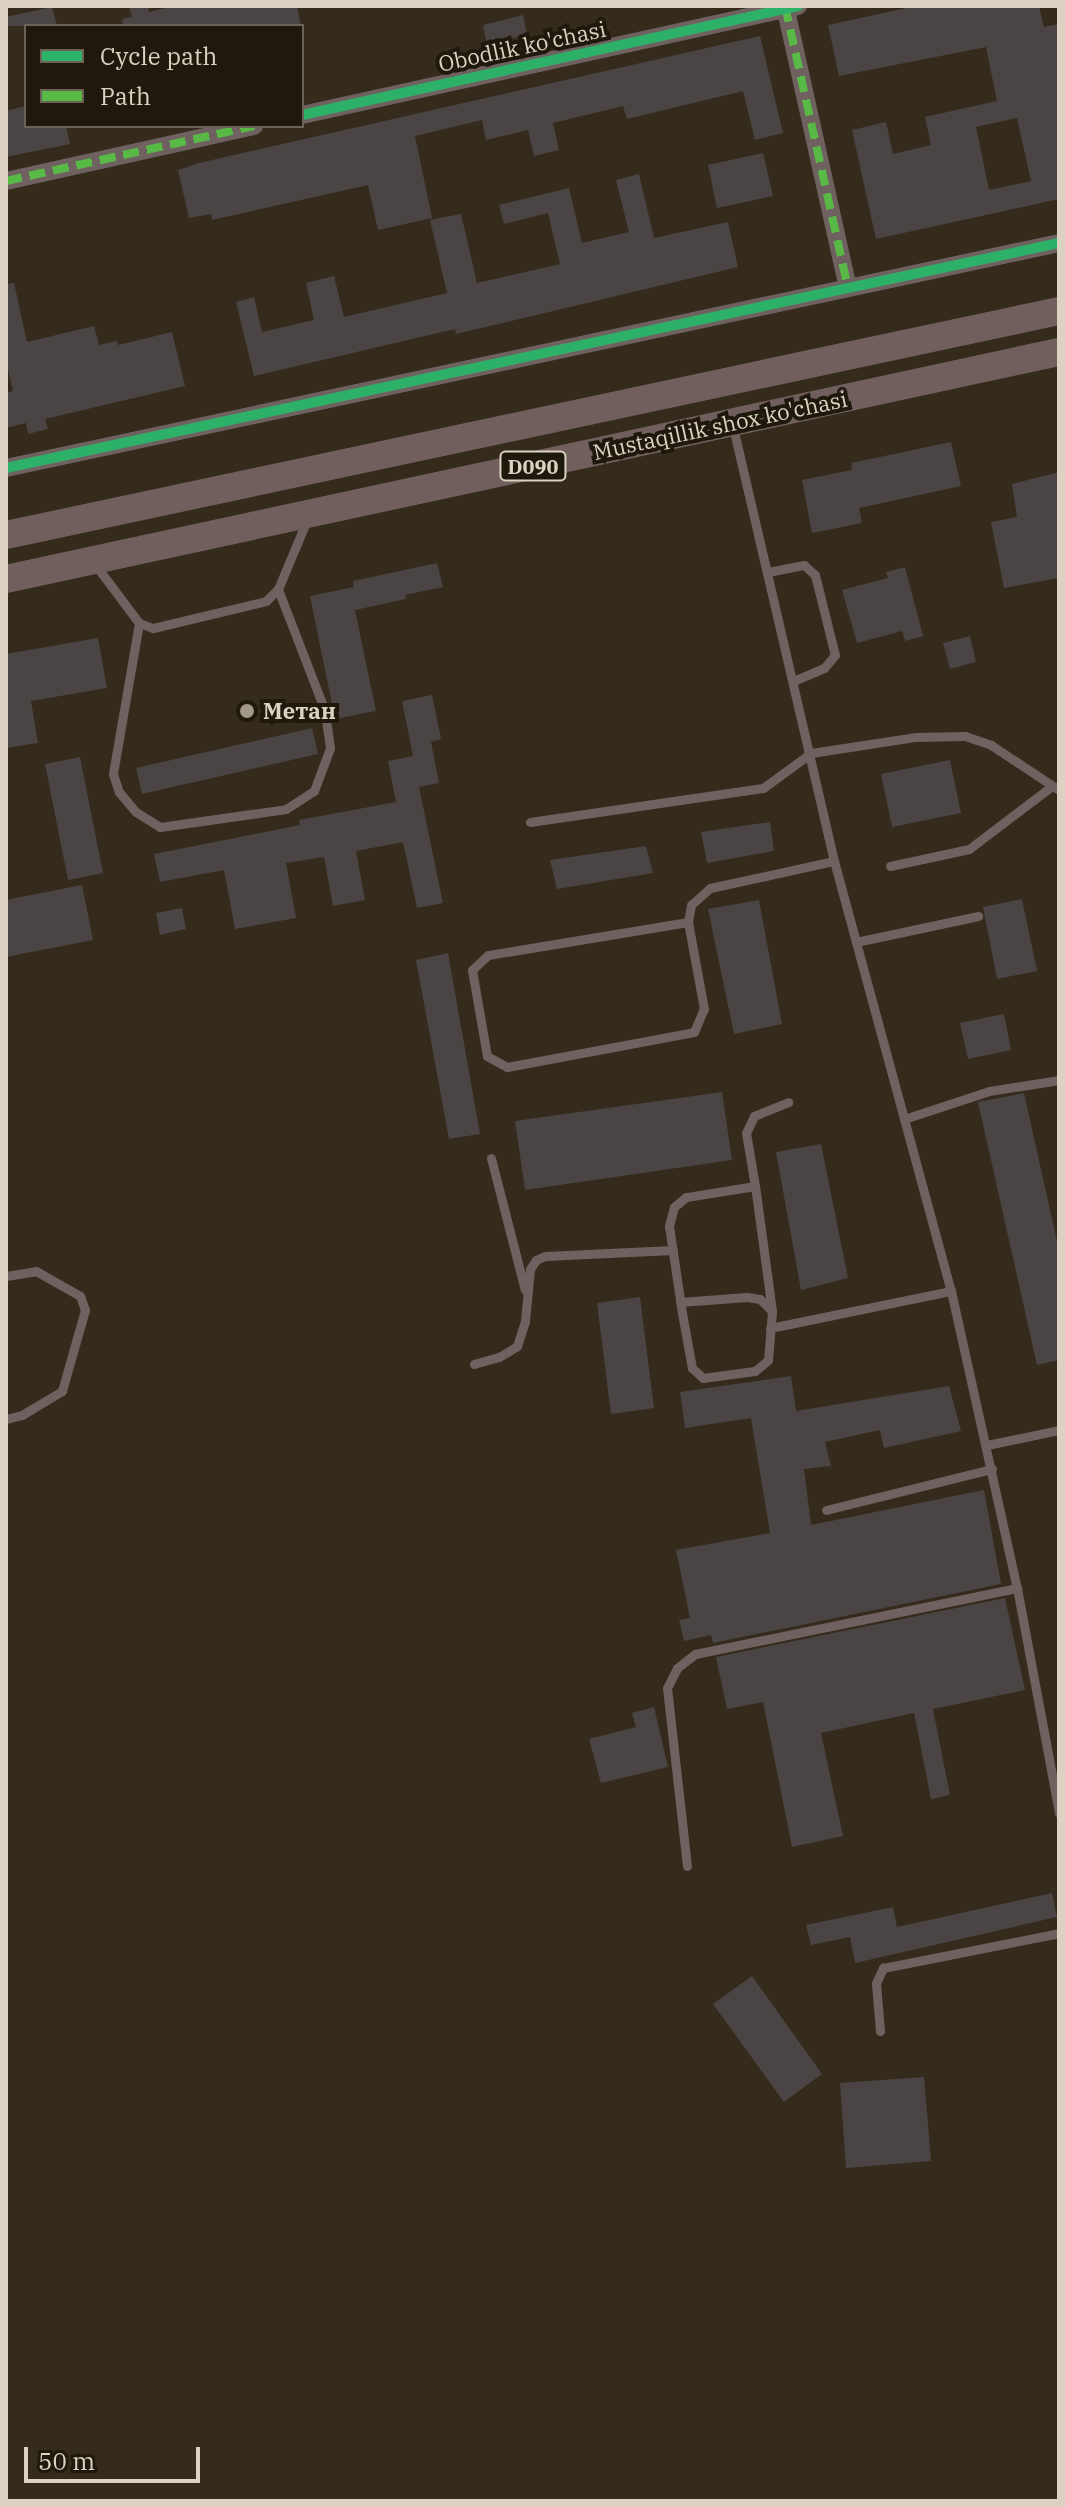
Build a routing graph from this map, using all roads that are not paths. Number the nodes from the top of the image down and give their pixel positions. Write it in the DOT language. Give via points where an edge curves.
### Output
graph roads {
  1 [pos="789,7"];
  2 [pos="304,115"];
  3 [pos="245,128"];
  4 [pos="6,181"];
  5 [pos="1059,243"];
  6 [pos="848,288"];
  7 [pos="1059,311"];
  8 [pos="999,324"];
  9 [pos="1059,352"];
  10 [pos="1007,363"];
  11 [pos="732,423"];
  12 [pos="6,468"];
  13 [pos="309,514"];
  14 [pos="6,535"];
  15 [pos="92,560"];
  16 [pos="768,572"];
  17 [pos="6,579"];
  18 [pos="278,589"];
  19 [pos="139,623"];
  20 [pos="794,681"];
  21 [pos="811,753"];
  22 [pos="1056,788"];
  23 [pos="530,822"];
  24 [pos="834,861"];
  25 [pos="890,866"];
  26 [pos="978,916"];
  27 [pos="688,922"];
  28 [pos="856,942"];
  29 [pos="1059,1080"];
  30 [pos="788,1102"];
  31 [pos="904,1119"];
  32 [pos="491,1158"];
  33 [pos="755,1186"];
  34 [pos="673,1250"];
  35 [pos="6,1276"];
  36 [pos="951,1291"];
  37 [pos="526,1294"];
  38 [pos="680,1302"];
  39 [pos="772,1311"];
  40 [pos="770,1328"];
  41 [pos="474,1364"];
  42 [pos="6,1419"];
  43 [pos="1059,1430"];
  44 [pos="987,1445"];
  45 [pos="992,1469"];
  46 [pos="826,1510"];
  47 [pos="1017,1588"];
  48 [pos="1059,1813"];
  49 [pos="687,1866"];
  50 [pos="1059,1933"];
  51 [pos="880,2031"];
  1 -- 2 [label="street, Obodlik ko'chasi"];
  1 -- 6 [label="street"];
  3 -- 4 [label="street"];
  5 -- 6 [label="street"];
  6 -- 12 [label="street"];
  7 -- 8 [label="main road, Mustaqillik shox ko'chasi / D090"];
  8 -- 10 [label="main road"];
  8 -- 14 [label="main road, Mustaqillik shox ko'chasi / D090"];
  9 -- 10 [label="main road, Mustaqillik shox ko'chasi / D090"];
  10 -- 11 [label="main road, Mustaqillik shox ko'chasi / D090"];
  11 -- 13 [label="main road, Mustaqillik shox ko'chasi / D090"];
  11 -- 16 [label="lane"];
  13 -- 15 [label="main road, Mustaqillik shox ko'chasi / D090"];
  13 -- 18 [label="lane"];
  15 -- 17 [label="main road, Mustaqillik shox ko'chasi / D090"];
  15 -- 19 [label="lane"];
  16 -- 20 [label="lane"];
  16 -- 20 [label="lane" via="804,565 815,575 835,655 824,668"];
  18 -- 19 [label="lane" via="266,601 153,628"];
  18 -- 19 [label="lane" via="325,711 330,748 314,791 286,809 160,827 136,812 119,792 113,774"];
  20 -- 21 [label="lane"];
  21 -- 22 [label="lane" via="915,737 965,736 991,745"];
  21 -- 23 [label="lane" via="763,788"];
  21 -- 24 [label="lane"];
  22 -- 25 [label="lane" via="969,849"];
  24 -- 27 [label="lane" via="710,888 691,905"];
  24 -- 28 [label="lane"];
  26 -- 28 [label="lane"];
  27 -- 27 [label="lane" via="704,1009 694,1032 507,1067 487,1056 472,970 488,955"];
  28 -- 31 [label="lane"];
  29 -- 31 [label="lane" via="989,1091"];
  30 -- 33 [label="lane" via="754,1116 746,1133"];
  31 -- 36 [label="lane"];
  32 -- 37 [label="lane"];
  33 -- 34 [label="lane" via="686,1197 671,1216"];
  33 -- 39 [label="lane"];
  34 -- 37 [label="lane" via="545,1256 530,1269"];
  34 -- 38 [label="lane"];
  35 -- 42 [label="lane" via="36,1271 80,1296 85,1310 62,1391"];
  36 -- 40 [label="lane"];
  36 -- 44 [label="lane"];
  37 -- 41 [label="lane" via="517,1346"];
  38 -- 39 [label="lane" via="747,1297 760,1299"];
  38 -- 40 [label="lane" via="692,1368 703,1378 755,1371 768,1360"];
  39 -- 40 [label="lane"];
  43 -- 44 [label="lane"];
  44 -- 45 [label="lane"];
  45 -- 46 [label="lane"];
  45 -- 47 [label="lane"];
  47 -- 48 [label="lane"];
  47 -- 49 [label="lane" via="695,1654 677,1668 667,1688"];
  50 -- 51 [label="lane" via="883,1968 876,1983"];
}
